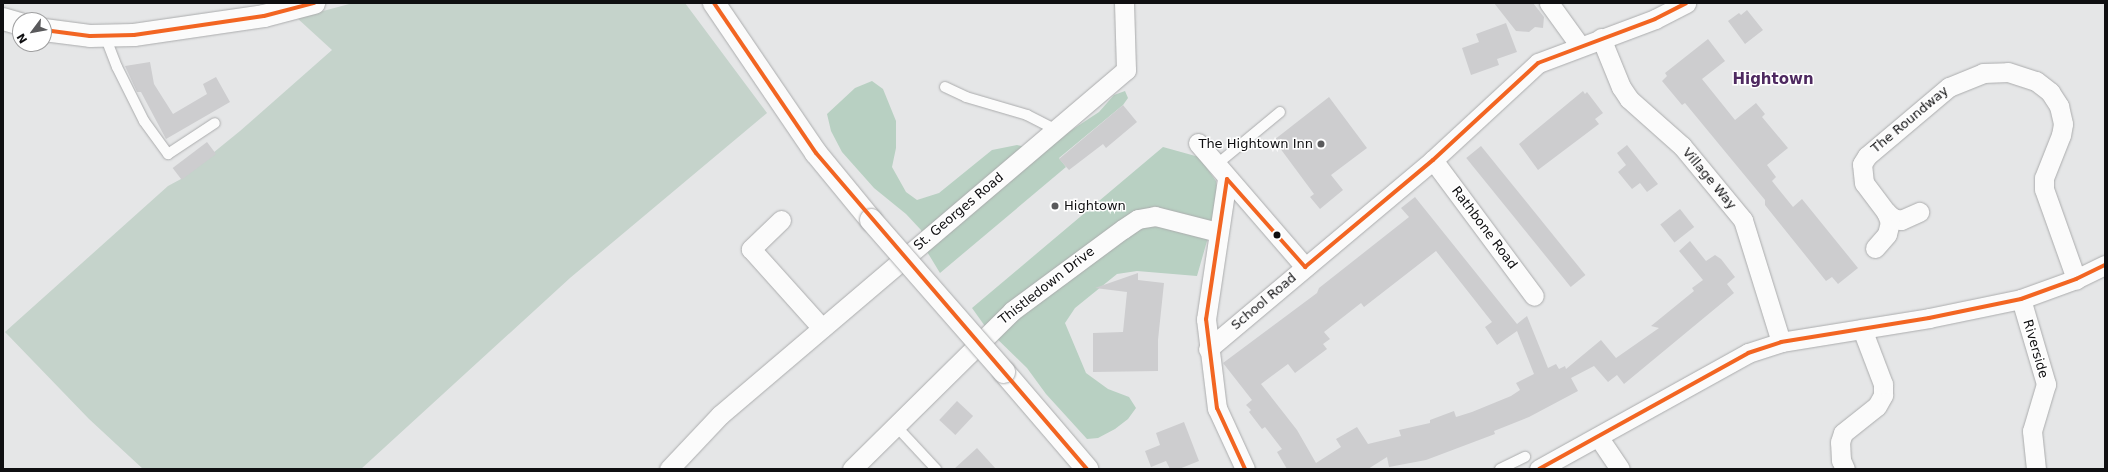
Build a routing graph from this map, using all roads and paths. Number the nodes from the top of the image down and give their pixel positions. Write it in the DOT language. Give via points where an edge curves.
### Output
graph roads {
  1 [pos="314,3"];
  2 [pos="714,3"];
  3 [pos="1124,3"];
  4 [pos="1549,3"];
  5 [pos="1686,3"];
  6 [pos="52,31"];
  7 [pos="105,36"];
  8 [pos="1601,38"];
  9 [pos="1580,46"];
  10 [pos="945,87"];
  11 [pos="1280,112"];
  12 [pos="215,123"];
  13 [pos="1056,130"];
  14 [pos="1198,143"];
  15 [pos="1433,160"];
  16 [pos="1222,172"];
  17 [pos="1886,212"];
  18 [pos="1920,212"];
  19 [pos="782,220"];
  20 [pos="1218,232"];
  21 [pos="1875,248"];
  22 [pos="2105,265"];
  23 [pos="1305,267"];
  24 [pos="2076,279"];
  25 [pos="1534,296"];
  26 [pos="2021,298"];
  27 [pos="822,328"];
  28 [pos="1862,329"];
  29 [pos="1781,342"];
  30 [pos="1208,349"];
  31 [pos="896,426"];
  32 [pos="1599,438"];
  33 [pos="1532,463"];
  34 [pos="669,469"];
  35 [pos="852,469"];
  36 [pos="936,469"];
  37 [pos="1087,469"];
  38 [pos="1245,469"];
  39 [pos="1500,469"];
  40 [pos="1620,469"];
  41 [pos="1845,469"];
  42 [pos="2036,469"];
  1 -- 7 [label="street" via="264,16 194,28"];
  2 -- 37 [label="street, bridge" via="816,153"];
  3 -- 13 [label="street, St. Georges Road" via="1126,70"];
  4 -- 9 [label="street"];
  5 -- 8 [label="street, School Road" via="1655,19"];
  6 -- 7 [label="street"];
  7 -- 12 [label="lane" via="117,67 144,121 168,154"];
  8 -- 9 [label="street, School Road"];
  8 -- 29 [label="street, Village Way" via="1621,87 1630,99 1682,146 1743,220"];
  9 -- 15 [label="street, School Road" via="1538,63"];
  10 -- 13 [label="lane" via="966,97 1027,115"];
  11 -- 16 [label="lane"];
  13 -- 27 [label="street, St. Georges Road"];
  14 -- 16 [label="street"];
  15 -- 23 [label="street, School Road"];
  15 -- 25 [label="street, Rathbone Road"];
  16 -- 20 [label="street"];
  16 -- 23 [label="street"];
  17 -- 18 [label="street" via="1901,220"];
  17 -- 21 [label="street, The Roundway" via="1890,222 1889,230"];
  17 -- 24 [label="street, The Roundway" via="1864,182 1862,164 1867,156 1958,82 1995,72 2030,78 2050,92 2062,114 2061,135 2043,183"];
  19 -- 27 [label="street" via="751,249"];
  20 -- 30 [label="street" via="1206,319"];
  20 -- 31 [label="street, Thistledown Drive" via="1162,216 1148,217 1131,224 1012,311"];
  22 -- 24 [label="street"];
  23 -- 30 [label="street, School Road"];
  24 -- 26 [label="street"];
  26 -- 28 [label="street"];
  26 -- 42 [label="street, Riverside" via="2046,384 2032,431"];
  27 -- 34 [label="street, St. Georges Road" via="720,416"];
  28 -- 29 [label="street"];
  28 -- 41 [label="street" via="1883,384 1883,395 1877,406 1843,433 1840,442 1841,460"];
  29 -- 32 [label="street" via="1748,353"];
  30 -- 38 [label="street" via="1217,408"];
  31 -- 35 [label="street, Thistledown Drive"];
  31 -- 36 [label="lane"];
  32 -- 33 [label="street"];
  32 -- 40 [label="street"];
  33 -- 39 [label="lane"];
}
